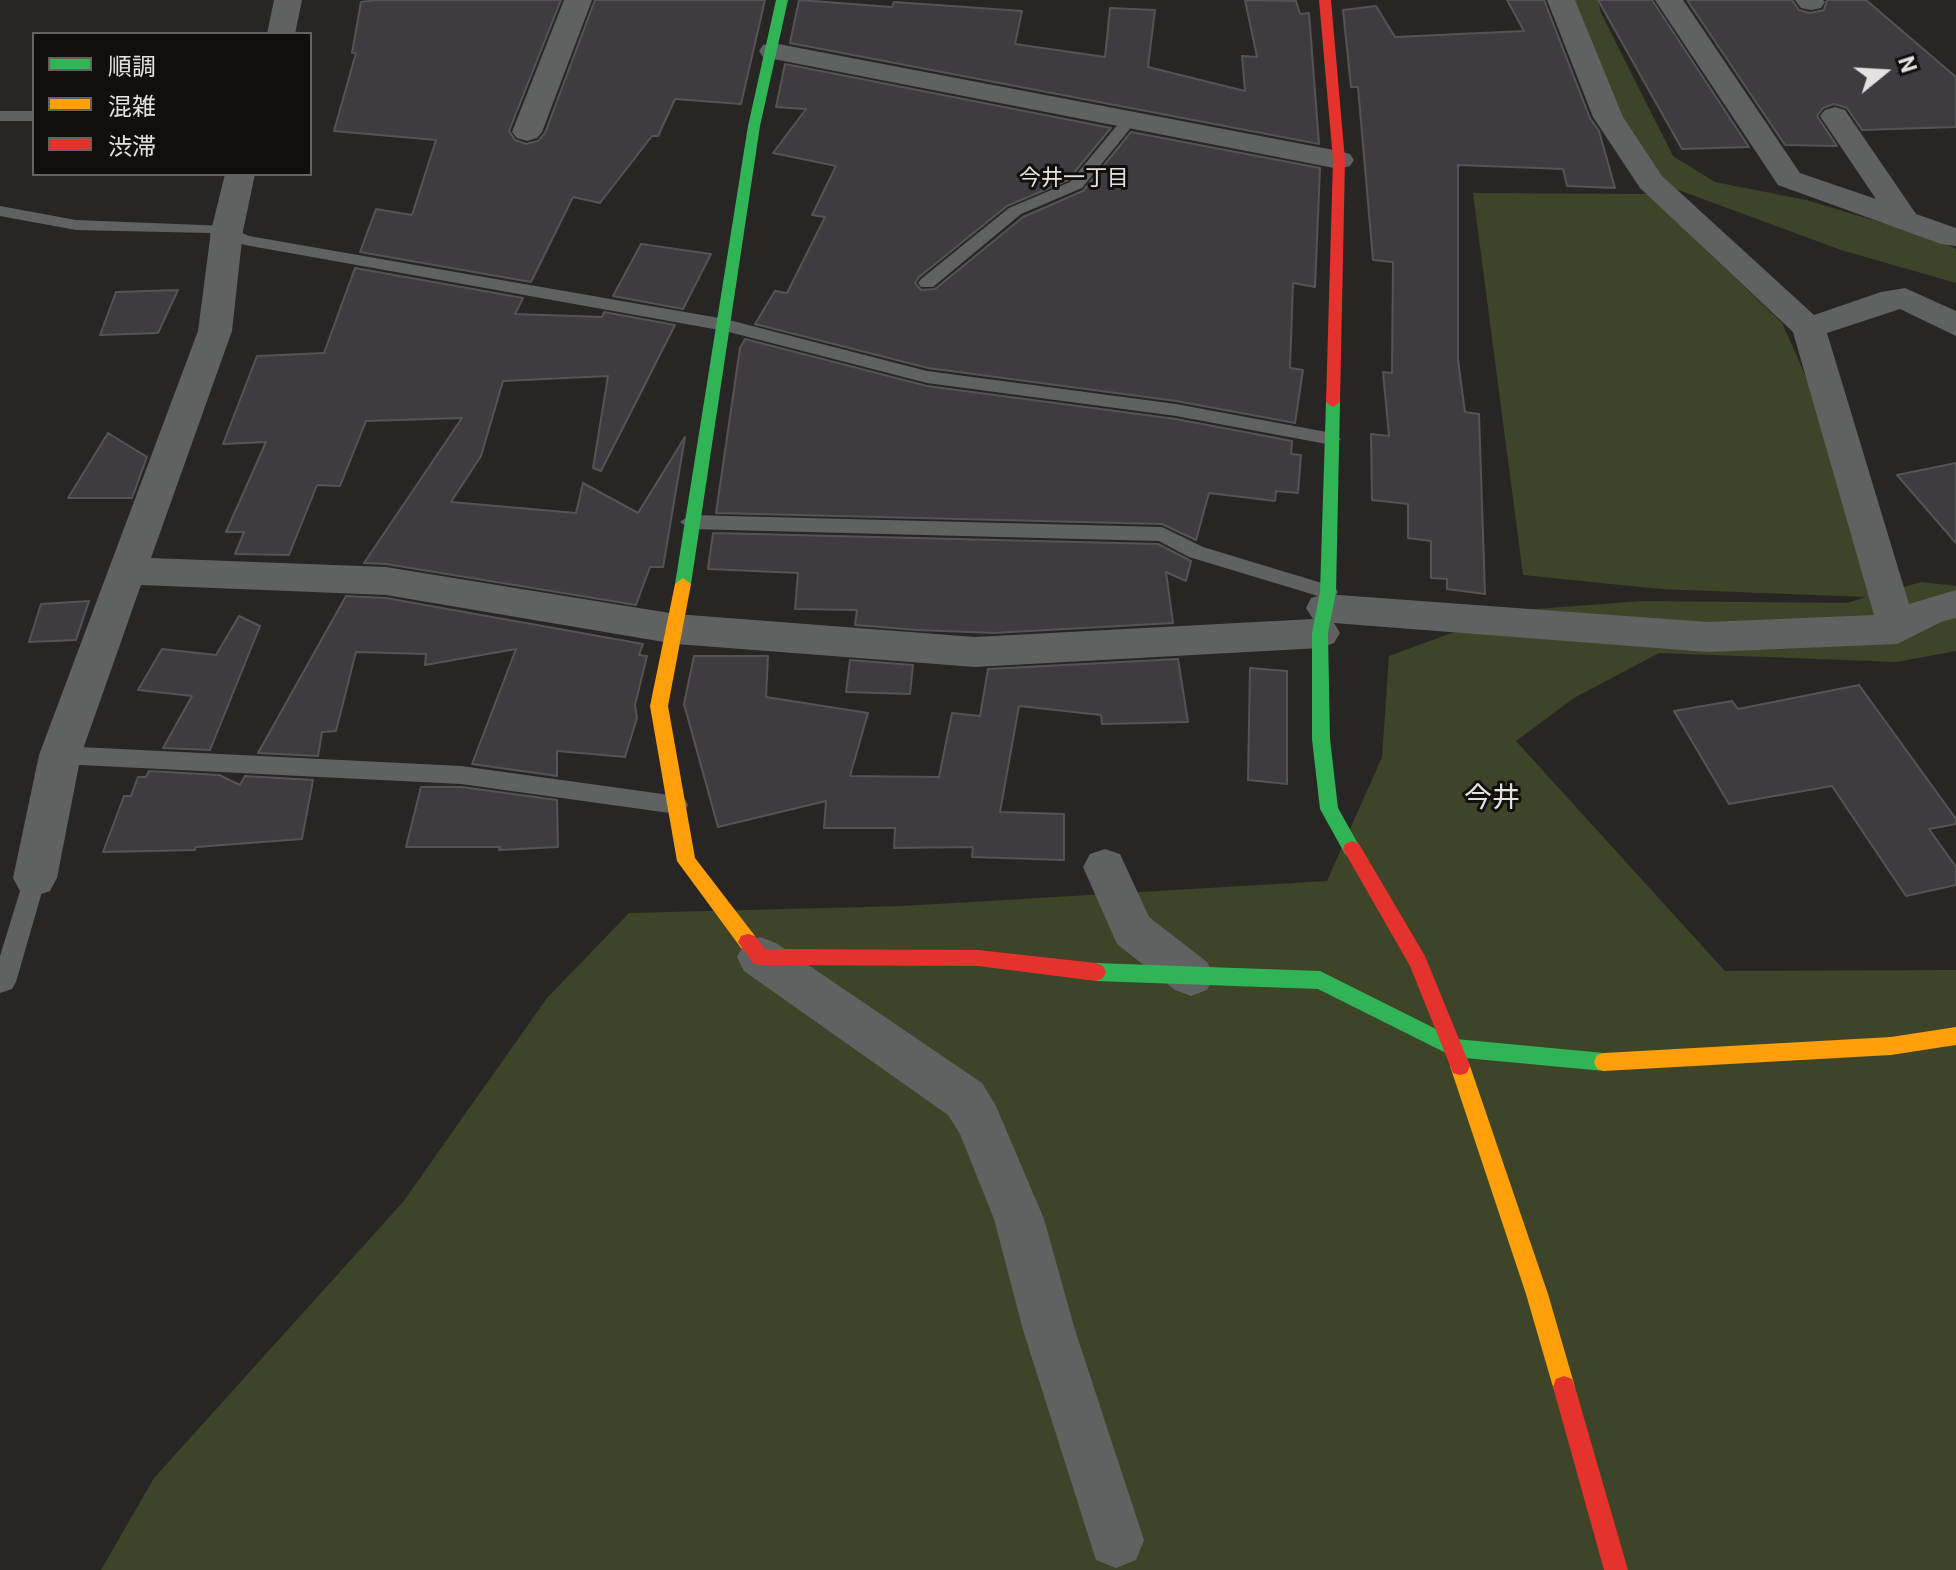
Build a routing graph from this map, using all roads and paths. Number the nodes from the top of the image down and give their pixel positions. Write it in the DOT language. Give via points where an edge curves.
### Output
graph roads {
  1 [pos="288,0"];
  2 [pos="578,0"];
  3 [pos="782,0"];
  4 [pos="1325,0"];
  5 [pos="1561,0"];
  6 [pos="1669,0"];
  7 [pos="281,32"];
  8 [pos="773,51"];
  9 [pos="0,116"];
  10 [pos="32,116"];
  11 [pos="1835,116"];
  12 [pos="1129,120"];
  13 [pos="527,132"];
  14 [pos="1339,160"];
  15 [pos="240,176"];
  16 [pos="0,211"];
  17 [pos="1905,220"];
  18 [pos="227,231"];
  19 [pos="1952,237"];
  20 [pos="927,283"];
  21 [pos="725,325"];
  22 [pos="1956,325"];
  23 [pos="1809,328"];
  24 [pos="1332,439"];
  25 [pos="690,522"];
  26 [pos="128,571"];
  27 [pos="1956,604"];
  28 [pos="1324,611"];
  29 [pos="676,629"];
  30 [pos="1897,629"];
  31 [pos="60,755"];
  32 [pos="677,805"];
  33 [pos="1105,867"];
  34 [pos="35,878"];
  35 [pos="760,957"];
  36 [pos="1191,976"];
  37 [pos="0,982"];
  38 [pos="1956,1036"];
  39 [pos="1454,1048"];
  40 [pos="1116,1540"];
  41 [pos="1616,1570"];
  1 -- 7 [label="street"];
  2 -- 13 [label="street"];
  3 -- 8 [label="street"];
  4 -- 14 [label="street"];
  5 -- 23 [label="street" via="1608,117 1651,182"];
  6 -- 17 [label="street" via="1789,179"];
  8 -- 12 [label="street"];
  8 -- 21 [label="street" via="754,126"];
  9 -- 10 [label="lane"];
  11 -- 17 [label="street"];
  12 -- 14 [label="street"];
  12 -- 20 [label="lane" via="1076,185 1015,211"];
  14 -- 24 [label="street"];
  15 -- 18 [label="street"];
  16 -- 18 [label="lane" via="76,225"];
  17 -- 19 [label="street"];
  18 -- 21 [label="lane" via="245,240"];
  18 -- 26 [label="street" via="215,331"];
  21 -- 24 [label="lane" via="927,377 1176,410"];
  21 -- 25 [label="street"];
  22 -- 23 [label="street" via="1905,298"];
  23 -- 30 [label="street"];
  24 -- 28 [label="street"];
  25 -- 28 [label="lane" via="1162,534"];
  25 -- 29 [label="street"];
  26 -- 29 [label="street" via="386,581"];
  26 -- 31 [label="street"];
  27 -- 30 [label="street" via="1930,610"];
  28 -- 29 [label="street" via="975,652"];
  28 -- 30 [label="street" via="1708,637"];
  28 -- 39 [label="street" via="1321,739 1329,809 1418,962"];
  29 -- 32 [label="street" via="659,706"];
  31 -- 32 [label="lane" via="461,775"];
  31 -- 34 [label="street"];
  32 -- 35 [label="street" via="686,861"];
  33 -- 36 [label="street" via="1133,930"];
  34 -- 37 [label="lane"];
  35 -- 36 [label="street" via="978,958 1101,973"];
  35 -- 40 [label="street" via="965,1099 1019,1219"];
  36 -- 39 [label="street" via="1320,980"];
  38 -- 39 [label="street" via="1891,1046 1620,1063"];
  39 -- 41 [label="street" via="1537,1294"];
}
